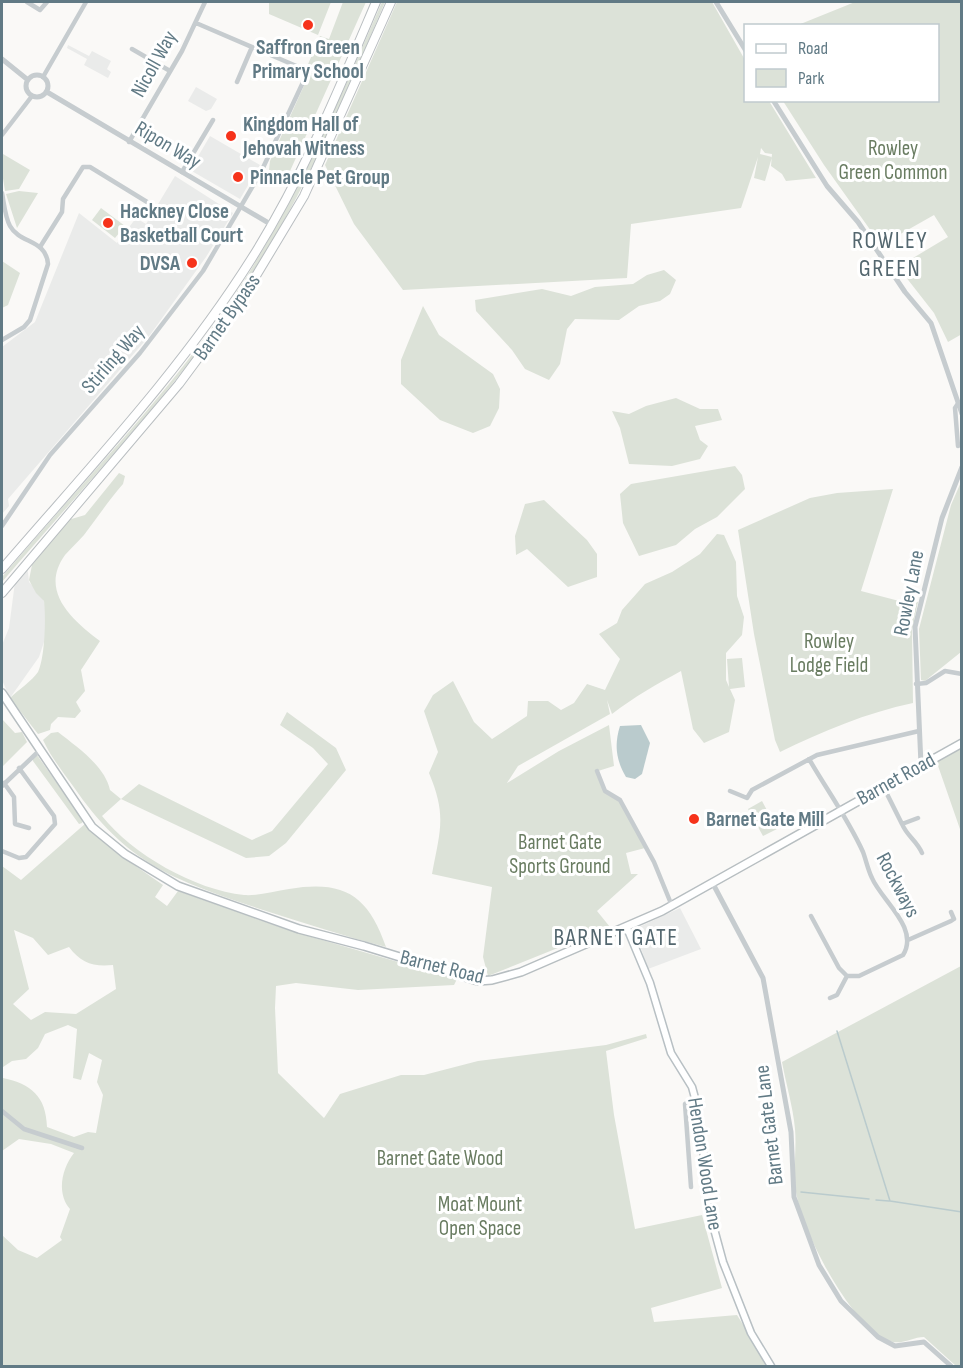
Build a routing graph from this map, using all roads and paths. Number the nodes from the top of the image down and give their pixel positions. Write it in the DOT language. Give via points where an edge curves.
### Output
graph roads {
  1 [pos="27,2"];
  2 [pos="47,2"];
  3 [pos="86,2"];
  4 [pos="205,2"];
  5 [pos="376,2"];
  6 [pos="391,2"];
  7 [pos="716,2"];
  8 [pos="196,23"];
  9 [pos="252,47"];
  10 [pos="744,48"];
  11 [pos="132,49"];
  12 [pos="2,59"];
  13 [pos="170,71"];
  14 [pos="43,77"];
  15 [pos="28,80"];
  16 [pos="237,82"];
  17 [pos="47,92"];
  18 [pos="32,96"];
  19 [pos="774,102"];
  20 [pos="213,120"];
  21 [pos="2,135"];
  22 [pos="129,142"];
  23 [pos="182,172"];
  24 [pos="2,197"];
  25 [pos="152,205"];
  26 [pos="242,208"];
  27 [pos="272,225"];
  28 [pos="40,247"];
  29 [pos="2,340"];
  30 [pos="959,402"];
  31 [pos="962,414"];
  32 [pos="958,446"];
  33 [pos="962,467"];
  34 [pos="2,526"];
  35 [pos="2,569"];
  36 [pos="2,593"];
  37 [pos="962,674"];
  38 [pos="916,684"];
  39 [pos="2,693"];
  40 [pos="919,731"];
  41 [pos="962,743"];
  42 [pos="40,750"];
  43 [pos="809,759"];
  44 [pos="921,765"];
  45 [pos="19,768"];
  46 [pos="597,771"];
  47 [pos="3,785"];
  48 [pos="884,786"];
  49 [pos="729,791"];
  50 [pos="840,810"];
  51 [pos="918,818"];
  52 [pos="902,824"];
  53 [pos="29,828"];
  54 [pos="2,851"];
  55 [pos="922,853"];
  56 [pos="712,882"];
  57 [pos="672,906"];
  58 [pos="951,912"];
  59 [pos="811,916"];
  60 [pos="822,921"];
  61 [pos="815,925"];
  62 [pos="627,928"];
  63 [pos="908,940"];
  64 [pos="847,976"];
  65 [pos="830,998"];
  66 [pos="695,1098"];
  67 [pos="2,1111"];
  68 [pos="82,1148"];
  69 [pos="691,1186"];
  70 [pos="771,1366"];
  71 [pos="951,1366"];
  1 -- 2 [label="street" via="40,10"];
  3 -- 14 [label="street"];
  4 -- 8 [label="street, Nicoll Way"];
  5 -- 27 [label="highway, Barnet Bypass" via="321,129"];
  6 -- 36 [label="highway, Barnet Bypass" via="312,179 248,290 178,384"];
  7 -- 10 [label="street"];
  8 -- 9 [label="street"];
  8 -- 13 [label="street, Nicoll Way"];
  9 -- 16 [label="street"];
  9 -- 26 [label="street, Stirling Way" via="301,68 305,75"];
  11 -- 13 [label="street"];
  12 -- 15 [label="street"];
  13 -- 22 [label="street, Nicoll Way"];
  14 -- 15 [label="street" via="37,75"];
  14 -- 17 [label="street" via="49,86"];
  15 -- 18 [label="street" via="26,87"];
  17 -- 18 [label="street" via="42,97"];
  17 -- 22 [label="street, Ripon Way"];
  18 -- 21 [label="street"];
  19 -- 30 [label="street" via="827,186 931,323"];
  20 -- 23 [label="street"];
  22 -- 23 [label="street, Ripon Way"];
  23 -- 26 [label="street, Ripon Way"];
  24 -- 28 [label="street" via="12,228"];
  25 -- 28 [label="street" via="83,166 63,199 62,212"];
  26 -- 27 [label="street, Ripon Way"];
  26 -- 34 [label="street, Stirling Way" via="166,322 50,455"];
  27 -- 35 [label="highway, Barnet Bypass" via="182,358"];
  28 -- 29 [label="street" via="48,264 30,320"];
  30 -- 31 [label="street"];
  30 -- 32 [label="street" via="955,408"];
  33 -- 38 [label="street, Rowley Lane" via="942,518 915,627"];
  37 -- 38 [label="street" via="945,671 926,683"];
  38 -- 40 [label="street, Rowley Lane"];
  39 -- 42 [label="main road, Barnet Road"];
  40 -- 43 [label="street" via="847,746"];
  40 -- 44 [label="street, Rowley Lane"];
  41 -- 44 [label="main road, Barnet Road"];
  42 -- 45 [label="street"];
  42 -- 62 [label="main road, Barnet Road" via="92,827 116,848 178,886 299,929 485,981 521,972"];
  43 -- 49 [label="street" via="752,790 747,798"];
  43 -- 50 [label="street, Rockways"];
  44 -- 48 [label="main road, Barnet Road"];
  45 -- 47 [label="street"];
  45 -- 54 [label="street" via="54,816 55,824 26,857"];
  46 -- 57 [label="street" via="605,791 620,800 654,862"];
  47 -- 53 [label="street" via="14,797 15,824"];
  48 -- 50 [label="main road, Barnet Road"];
  48 -- 52 [label="street"];
  50 -- 56 [label="main road, Barnet Road"];
  50 -- 63 [label="street, Rockways" via="863,852 872,880 891,903"];
  51 -- 52 [label="street"];
  52 -- 55 [label="street"];
  56 -- 57 [label="main road, Barnet Road"];
  56 -- 71 [label="street, Barnet Gate Lane" via="763,978 789,1122 794,1197 812,1250 831,1288 871,1332 891,1346 924,1342"];
  57 -- 62 [label="main road, Barnet Road"];
  58 -- 63 [label="street" via="951,921"];
  59 -- 61 [label="street"];
  60 -- 61 [label="street"];
  61 -- 64 [label="street"];
  62 -- 66 [label="main road, Hendon Wood Lane" via="650,983 671,1053"];
  63 -- 64 [label="street, Rockways" via="903,955 859,976"];
  64 -- 65 [label="street" via="837,995"];
  66 -- 69 [label="street" via="685,1104"];
  66 -- 70 [label="main road, Hendon Wood Lane" via="707,1203 751,1333"];
  67 -- 68 [label="street" via="24,1129"];
}
